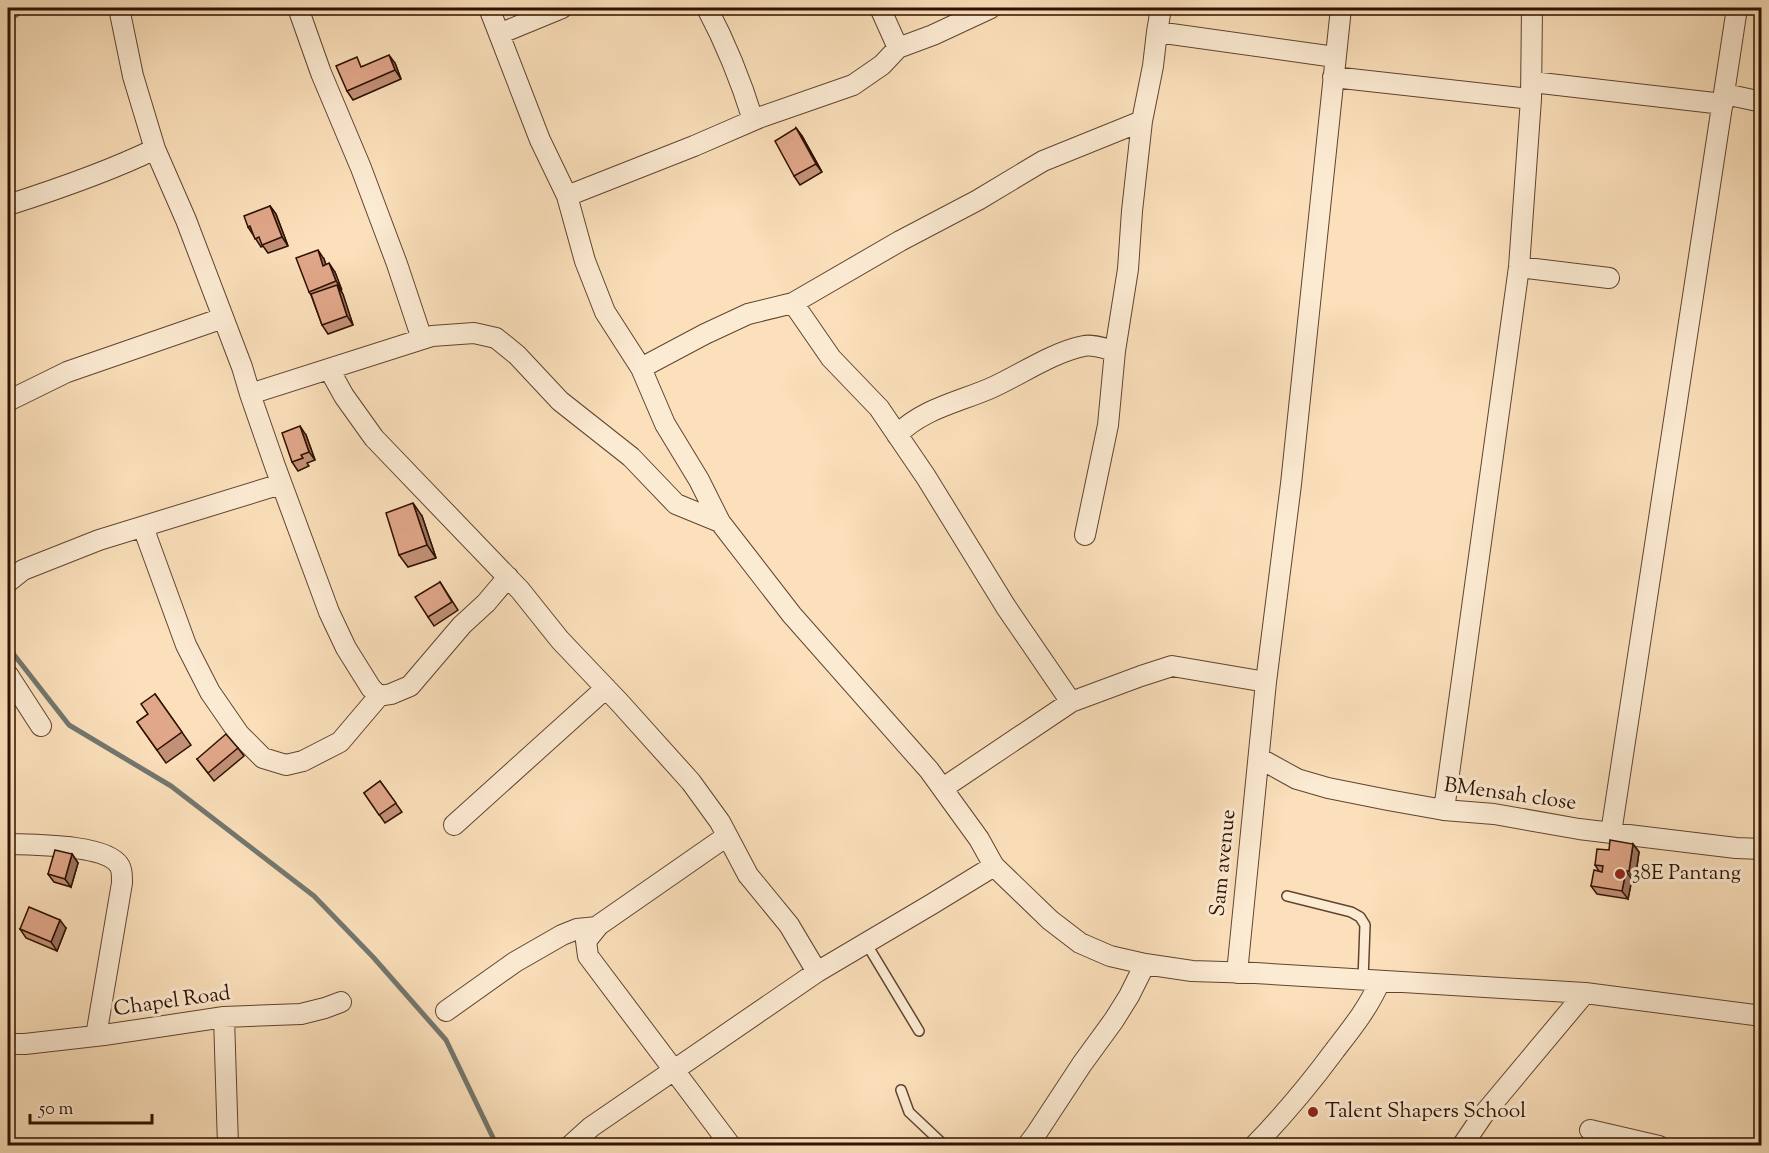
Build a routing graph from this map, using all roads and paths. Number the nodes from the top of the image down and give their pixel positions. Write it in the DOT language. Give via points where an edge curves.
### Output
graph roads {
  1 [pos="119,8"];
  2 [pos="298,8"];
  3 [pos="489,8"];
  4 [pos="562,8"];
  5 [pos="707,8"];
  6 [pos="880,8"];
  7 [pos="991,8"];
  8 [pos="1161,8"];
  9 [pos="1341,8"];
  10 [pos="1532,8"];
  11 [pos="1737,8"];
  12 [pos="1157,32"];
  13 [pos="499,34"];
  14 [pos="898,48"];
  15 [pos="1335,57"];
  16 [pos="1333,77"];
  17 [pos="1531,90"];
  18 [pos="1724,99"];
  19 [pos="1761,102"];
  20 [pos="753,120"];
  21 [pos="1142,121"];
  22 [pos="155,149"];
  23 [pos="567,196"];
  24 [pos="8,205"];
  25 [pos="1519,267"];
  26 [pos="1609,278"];
  27 [pos="793,303"];
  28 [pos="223,318"];
  29 [pos="423,339"];
  30 [pos="1115,351"];
  31 [pos="641,368"];
  32 [pos="329,369"];
  33 [pos="250,394"];
  34 [pos="8,401"];
  35 [pos="897,435"];
  36 [pos="281,484"];
  37 [pos="720,522"];
  38 [pos="142,527"];
  39 [pos="1085,535"];
  40 [pos="508,577"];
  41 [pos="8,582"];
  42 [pos="8,675"];
  43 [pos="1266,682"];
  44 [pos="606,688"];
  45 [pos="379,696"];
  46 [pos="1071,702"];
  47 [pos="41,726"];
  48 [pos="1258,758"];
  49 [pos="943,788"];
  50 [pos="1444,810"];
  51 [pos="454,825"];
  52 [pos="1611,833"];
  53 [pos="727,836"];
  54 [pos="8,844"];
  55 [pos="1761,849"];
  56 [pos="994,866"];
  57 [pos="1287,896"];
  58 [pos="597,927"];
  59 [pos="866,943"];
  60 [pos="1145,964"];
  61 [pos="817,972"];
  62 [pos="1237,973"];
  63 [pos="1371,980"];
  64 [pos="1585,993"];
  65 [pos="342,1002"];
  66 [pos="446,1011"];
  67 [pos="1761,1016"];
  68 [pos="224,1017"];
  69 [pos="919,1031"];
  70 [pos="96,1036"];
  71 [pos="8,1044"];
  72 [pos="674,1069"];
  73 [pos="901,1090"];
  74 [pos="1590,1130"];
  75 [pos="228,1146"];
  76 [pos="570,1146"];
  77 [pos="731,1146"];
  78 [pos="945,1146"];
  79 [pos="1027,1146"];
  80 [pos="1254,1146"];
  81 [pos="1462,1146"];
  82 [pos="1659,1146"];
  1 -- 22 [label="street" via="133,76"];
  2 -- 29 [label="street"];
  3 -- 13 [label="street"];
  4 -- 13 [label="street"];
  5 -- 20 [label="street" via="743,86"];
  6 -- 14 [label="street"];
  7 -- 14 [label="street"];
  8 -- 12 [label="street"];
  9 -- 15 [label="street, Sam avenue"];
  10 -- 17 [label="street"];
  11 -- 18 [label="street"];
  12 -- 15 [label="street"];
  12 -- 21 [label="street"];
  13 -- 23 [label="street" via="540,141"];
  14 -- 20 [label="street" via="853,85"];
  15 -- 16 [label="street, Sam avenue"];
  16 -- 17 [label="street"];
  16 -- 43 [label="street, Sam avenue" via="1291,484"];
  17 -- 18 [label="street"];
  17 -- 25 [label="street"];
  18 -- 19 [label="street"];
  18 -- 52 [label="street"];
  20 -- 23 [label="street"];
  21 -- 27 [label="street" via="1043,161"];
  21 -- 30 [label="street" via="1128,269"];
  22 -- 24 [label="street"];
  22 -- 28 [label="street"];
  23 -- 31 [label="street" via="585,261 605,312"];
  25 -- 26 [label="street"];
  25 -- 50 [label="street"];
  27 -- 31 [label="street" via="748,314"];
  27 -- 35 [label="street" via="831,358 879,408"];
  28 -- 33 [label="street"];
  28 -- 34 [label="street" via="67,372"];
  29 -- 32 [label="street"];
  29 -- 37 [label="street" via="474,333 496,338 560,401 631,457 676,504"];
  30 -- 35 [label="street" via="1087,345 1067,350 939,408 908,424"];
  30 -- 39 [label="street" via="1108,425"];
  31 -- 37 [label="street" via="665,423"];
  32 -- 33 [label="street"];
  32 -- 40 [label="street" via="374,438"];
  33 -- 36 [label="street"];
  35 -- 46 [label="street"];
  36 -- 38 [label="street"];
  36 -- 45 [label="street" via="329,612 346,648"];
  37 -- 49 [label="street" via="792,615"];
  38 -- 41 [label="street" via="23,570"];
  38 -- 45 [label="street" via="186,645 210,692 239,734 263,758 286,765 340,742"];
  40 -- 44 [label="street"];
  40 -- 45 [label="street" via="410,686"];
  42 -- 47 [label="street"];
  43 -- 46 [label="street" via="1172,666"];
  43 -- 48 [label="street, Sam avenue"];
  44 -- 51 [label="street"];
  44 -- 53 [label="street" via="691,782"];
  46 -- 49 [label="street"];
  48 -- 50 [label="street, BMensah close" via="1297,779 1328,788"];
  48 -- 62 [label="street, Sam avenue"];
  49 -- 56 [label="street"];
  50 -- 52 [label="street, BMensah close"];
  52 -- 55 [label="street, BMensah close"];
  53 -- 58 [label="street"];
  53 -- 61 [label="street" via="748,875 789,925"];
  54 -- 70 [label="street" via="87,849 111,856 121,866 122,883"];
  56 -- 59 [label="street"];
  56 -- 60 [label="street" via="1080,943 1110,956"];
  57 -- 63 [label="lane" via="1360,917 1365,926"];
  58 -- 66 [label="street" via="562,935 515,962"];
  58 -- 72 [label="street" via="586,941 588,956"];
  59 -- 61 [label="street"];
  59 -- 69 [label="lane"];
  60 -- 62 [label="street"];
  60 -- 79 [label="street" via="1114,1020"];
  61 -- 72 [label="street"];
  62 -- 63 [label="street"];
  63 -- 64 [label="street"];
  63 -- 80 [label="street" via="1374,993 1361,1016"];
  64 -- 67 [label="street"];
  64 -- 81 [label="street" via="1483,1115"];
  65 -- 68 [label="street, Chapel Road" via="301,1014"];
  68 -- 70 [label="street, Chapel Road"];
  68 -- 75 [label="street"];
  70 -- 71 [label="street, Chapel Road"];
  72 -- 76 [label="street"];
  72 -- 77 [label="street"];
  73 -- 78 [label="lane" via="909,1112"];
  74 -- 82 [label="street"];
}
